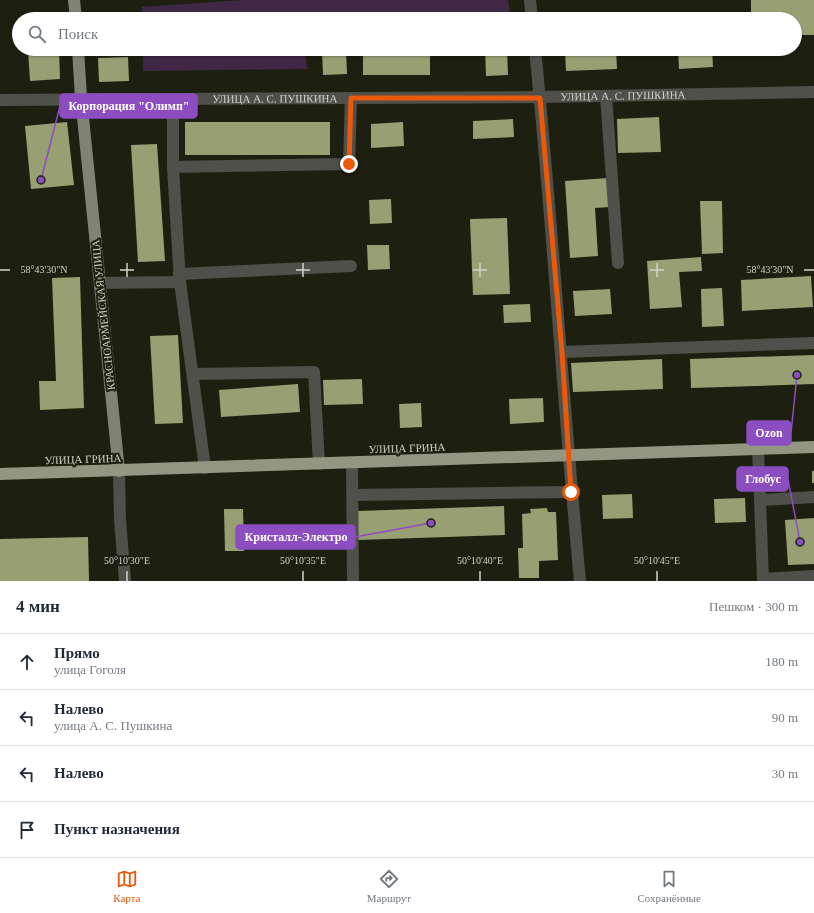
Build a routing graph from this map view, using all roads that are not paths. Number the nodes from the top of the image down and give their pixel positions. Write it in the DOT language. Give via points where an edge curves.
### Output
graph roads {
  1 [pos="74,0"];
  2 [pos="530,0"];
  3 [pos="75,12"];
  4 [pos="531,12"];
  5 [pos="78,56"];
  6 [pos="536,56"];
  7 [pos="814,92"];
  8 [pos="606,96"];
  9 [pos="81,98"];
  10 [pos="351,98"];
  11 [pos="540,98"];
  12 [pos="173,99"];
  13 [pos="0,100"];
  14 [pos="173,167"];
  15 [pos="618,263"];
  16 [pos="351,266"];
  17 [pos="180,278"];
  18 [pos="100,284"];
  19 [pos="814,343"];
  20 [pos="562,352"];
  21 [pos="193,374"];
  22 [pos="814,446"];
  23 [pos="758,448"];
  24 [pos="568,455"];
  25 [pos="352,463"];
  26 [pos="319,464"];
  27 [pos="205,468"];
  28 [pos="119,471"];
  29 [pos="0,474"];
  30 [pos="571,492"];
  31 [pos="354,495"];
  32 [pos="814,497"];
  33 [pos="760,500"];
  34 [pos="814,576"];
  35 [pos="124,581"];
  36 [pos="353,581"];
  37 [pos="580,581"];
  1 -- 3 [label="main road"];
  2 -- 4 [label="street"];
  5 -- 9 [label="main road, КРАСНОАРМЕЙСКАЯ УЛИЦА"];
  6 -- 11 [label="street"];
  7 -- 8 [label="street, УЛИЦА А. С. ПУШКИНА"];
  8 -- 11 [label="street, УЛИЦА А. С. ПУШКИНА"];
  8 -- 15 [label="street"];
  9 -- 12 [label="street, УЛИЦА А. С. ПУШКИНА"];
  9 -- 13 [label="street, УЛИЦА А. С. ПУШКИНА"];
  9 -- 18 [label="main road, КРАСНОАРМЕЙСКАЯ УЛИЦА"];
  10 -- 11 [label="street, УЛИЦА А. С. ПУШКИНА"];
  10 -- 12 [label="street, УЛИЦА А. С. ПУШКИНА"];
  10 -- 14 [label="street" via="349,164"];
  11 -- 20 [label="street"];
  12 -- 14 [label="street"];
  14 -- 17 [label="street"];
  16 -- 17 [label="street"];
  17 -- 18 [label="street"];
  17 -- 21 [label="street"];
  18 -- 28 [label="main road, КРАСНОАРМЕЙСКАЯ УЛИЦА"];
  19 -- 20 [label="street"];
  20 -- 24 [label="street"];
  21 -- 26 [label="street" via="314,372"];
  21 -- 27 [label="street"];
  22 -- 23 [label="highway, УЛИЦА ГРИНА"];
  23 -- 24 [label="highway, УЛИЦА ГРИНА"];
  23 -- 33 [label="street"];
  24 -- 25 [label="highway, УЛИЦА ГРИНА"];
  24 -- 30 [label="street"];
  25 -- 26 [label="highway, УЛИЦА ГРИНА"];
  25 -- 31 [label="street"];
  26 -- 27 [label="highway, УЛИЦА ГРИНА"];
  27 -- 28 [label="highway, УЛИЦА ГРИНА"];
  28 -- 29 [label="highway, УЛИЦА ГРИНА"];
  28 -- 35 [label="street, КРАСНОАРМЕЙСКАЯ УЛИЦА"];
  30 -- 31 [label="street"];
  30 -- 37 [label="street"];
  31 -- 36 [label="street"];
  32 -- 33 [label="street"];
  33 -- 34 [label="street" via="763,579"];
}
